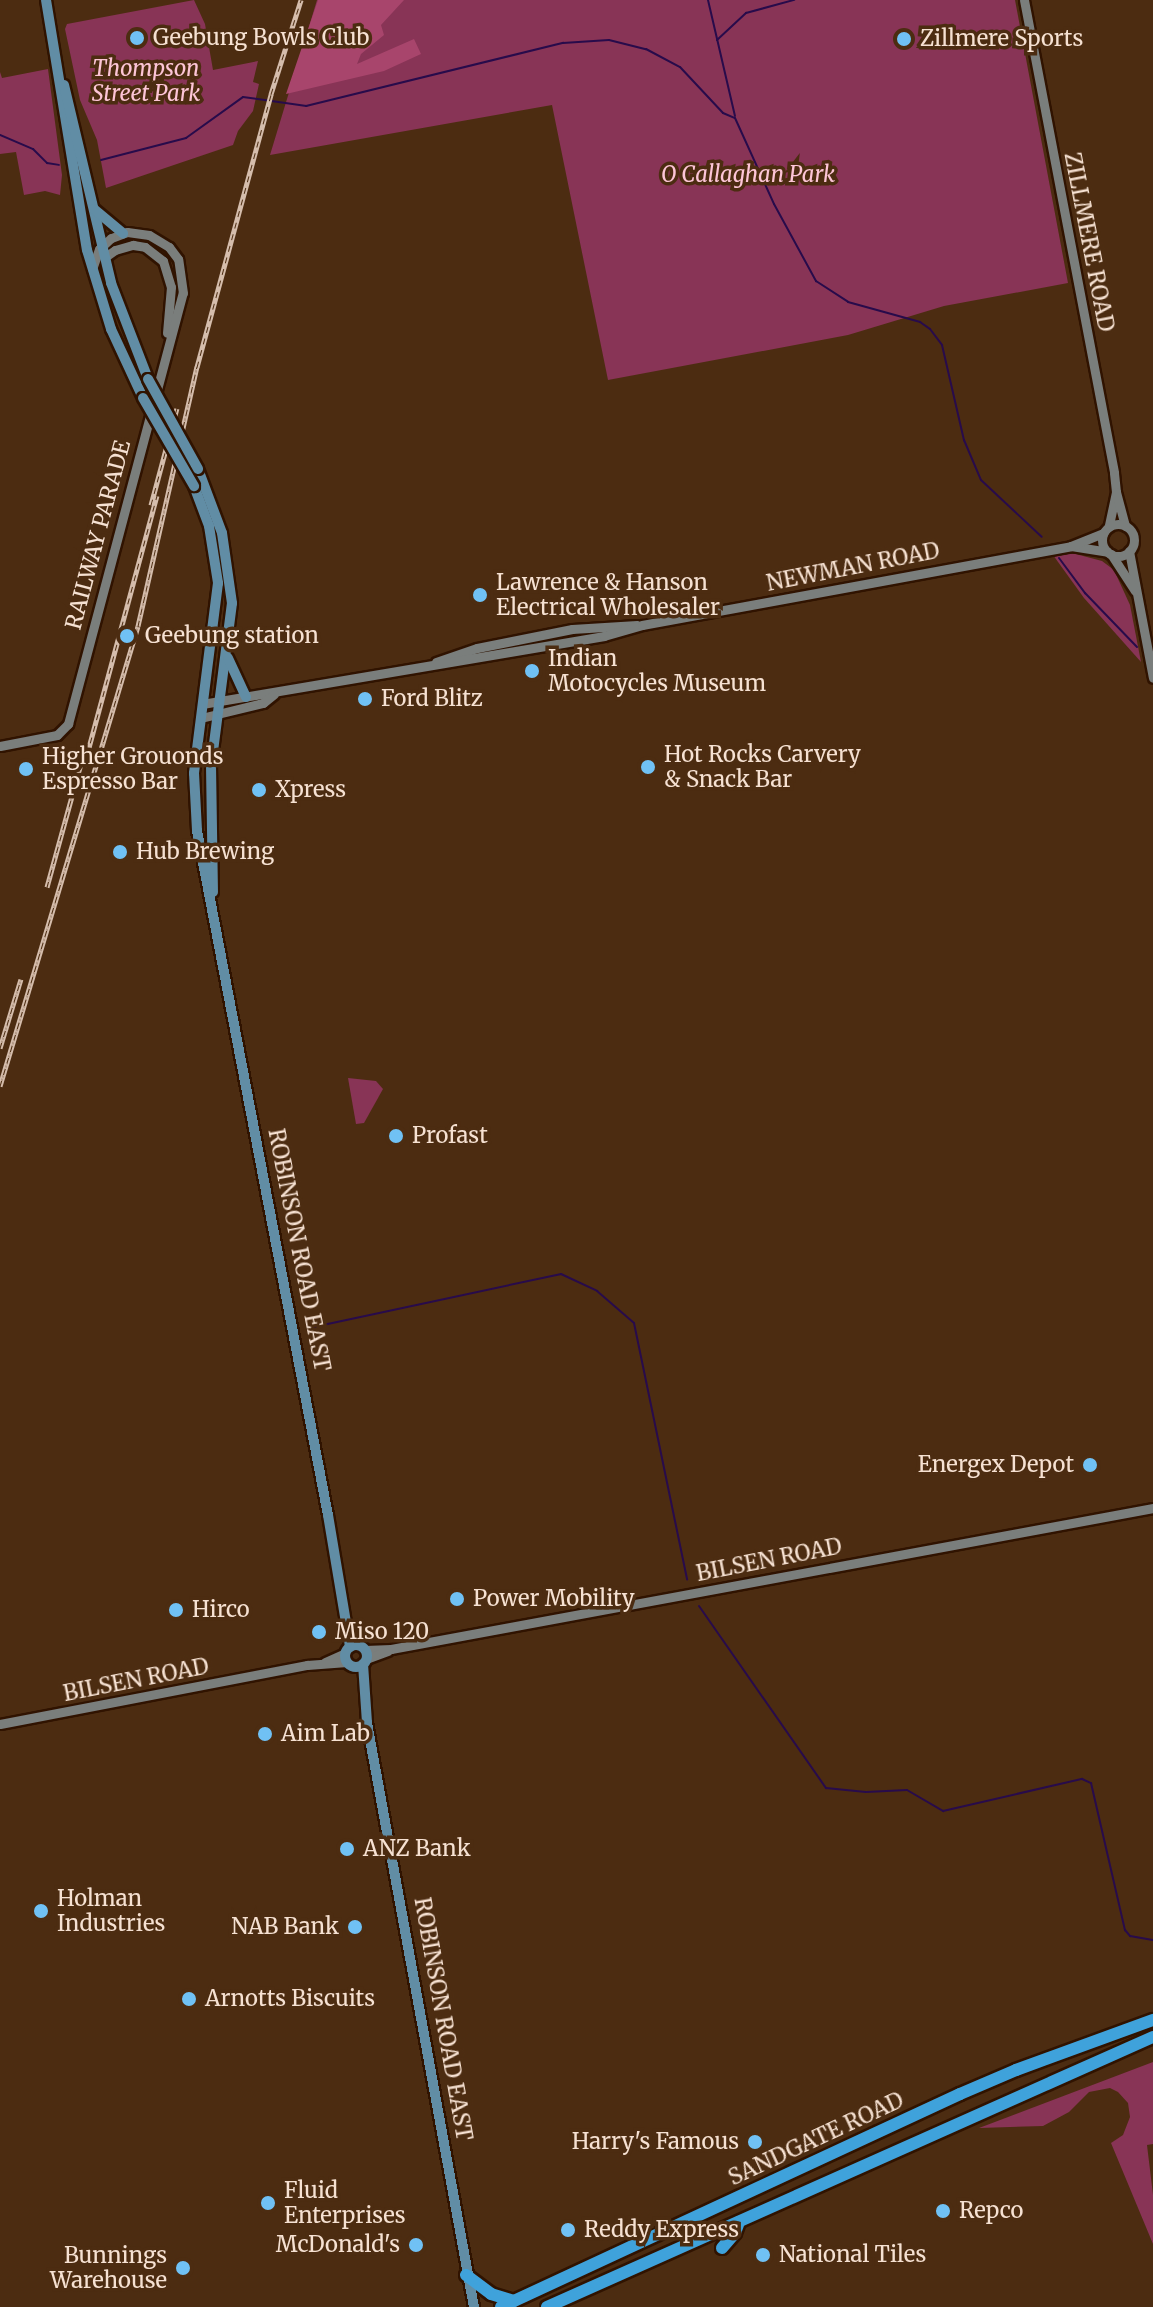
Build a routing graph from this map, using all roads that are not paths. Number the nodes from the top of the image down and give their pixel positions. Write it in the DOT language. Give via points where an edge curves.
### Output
graph roads {
  1 [pos="46,0"];
  2 [pos="1024,0"];
  3 [pos="61,80"];
  4 [pos="94,209"];
  5 [pos="123,233"];
  6 [pos="102,245"];
  7 [pos="105,257"];
  8 [pos="92,269"];
  9 [pos="166,347"];
  10 [pos="1116,492"];
  11 [pos="1125,526"];
  12 [pos="1106,530"];
  13 [pos="1071,546"];
  14 [pos="1129,551"];
  15 [pos="1110,553"];
  16 [pos="1135,591"];
  17 [pos="1148,629"];
  18 [pos="227,656"];
  19 [pos="1153,678"];
  20 [pos="274,694"];
  21 [pos="246,697"];
  22 [pos="220,701"];
  23 [pos="202,704"];
  24 [pos="218,714"];
  25 [pos="201,718"];
  26 [pos="0,746"];
  27 [pos="212,896"];
  28 [pos="1153,1508"];
  29 [pos="356,1656"];
  30 [pos="0,1724"];
  31 [pos="1153,2020"];
  32 [pos="1153,2037"];
  33 [pos="739,2222"];
  34 [pos="722,2248"];
  35 [pos="466,2275"];
  36 [pos="514,2301"];
  37 [pos="474,2307"];
  38 [pos="501,2307"];
  39 [pos="547,2307"];
  1 -- 3 [label="main road"];
  2 -- 10 [label="main road, ZILLMERE ROAD"];
  3 -- 4 [label="main road, ROBINSON ROAD EAST"];
  3 -- 8 [label="main road, ROBINSON ROAD EAST"];
  4 -- 5 [label="main road"];
  4 -- 6 [label="main road, ROBINSON ROAD EAST"];
  5 -- 6 [label="main road"];
  5 -- 9 [label="main road, RAILWAY PARADE" via="155,237 169,247 180,266 183,293"];
  6 -- 7 [label="main road, ROBINSON ROAD EAST"];
  6 -- 8 [label="main road"];
  7 -- 9 [label="main road, RAILWAY PARADE" via="133,245 163,261 171,287"];
  7 -- 18 [label="main road, ROBINSON ROAD EAST, bridge" via="148,379 217,514 232,603"];
  8 -- 23 [label="main road, ROBINSON ROAD EAST, bridge" via="111,329 194,486 209,526 217,570 215,623"];
  9 -- 26 [label="main road, RAILWAY PARADE" via="69,720 63,731"];
  10 -- 11 [label="main road, ZILLMERE ROAD"];
  10 -- 12 [label="main road, ZILLMERE ROAD"];
  11 -- 12 [label="main road"];
  11 -- 14 [label="main road" via="1134,537"];
  12 -- 13 [label="main road, NEWMAN ROAD"];
  12 -- 15 [label="main road" via="1102,544"];
  13 -- 15 [label="main road, NEWMAN ROAD"];
  13 -- 20 [label="main road, NEWMAN ROAD" via="642,625 572,629 477,648 430,665"];
  14 -- 15 [label="main road"];
  14 -- 16 [label="main road"];
  15 -- 16 [label="main road"];
  16 -- 17 [label="main road"];
  17 -- 19 [label="main road"];
  18 -- 21 [label="main road"];
  18 -- 22 [label="main road, ROBINSON ROAD EAST"];
  20 -- 21 [label="main road, NEWMAN ROAD"];
  20 -- 24 [label="main road, NEWMAN ROAD" via="263,703"];
  21 -- 22 [label="main road, NEWMAN ROAD"];
  22 -- 23 [label="main road, NEWMAN ROAD"];
  22 -- 24 [label="main road, ROBINSON ROAD EAST"];
  23 -- 25 [label="main road, ROBINSON ROAD EAST"];
  24 -- 25 [label="main road, NEWMAN ROAD"];
  24 -- 27 [label="main road, ROBINSON ROAD EAST" via="210,787"];
  25 -- 27 [label="main road, ROBINSON ROAD EAST" via="194,804"];
  27 -- 29 [label="main road, ROBINSON ROAD EAST"];
  28 -- 29 [label="main road, BILSEN ROAD"];
  29 -- 30 [label="main road, BILSEN ROAD"];
  29 -- 35 [label="main road, ROBINSON ROAD EAST"];
  31 -- 36 [label="highway, SANDGATE ROAD" via="974,2088"];
  32 -- 33 [label="highway, SANDGATE ROAD"];
  33 -- 34 [label="highway"];
  33 -- 39 [label="highway, SANDGATE ROAD"];
  35 -- 36 [label="highway" via="491,2294"];
  35 -- 37 [label="main road, ROBINSON ROAD EAST"];
  36 -- 38 [label="highway, SANDGATE ROAD"];
}
